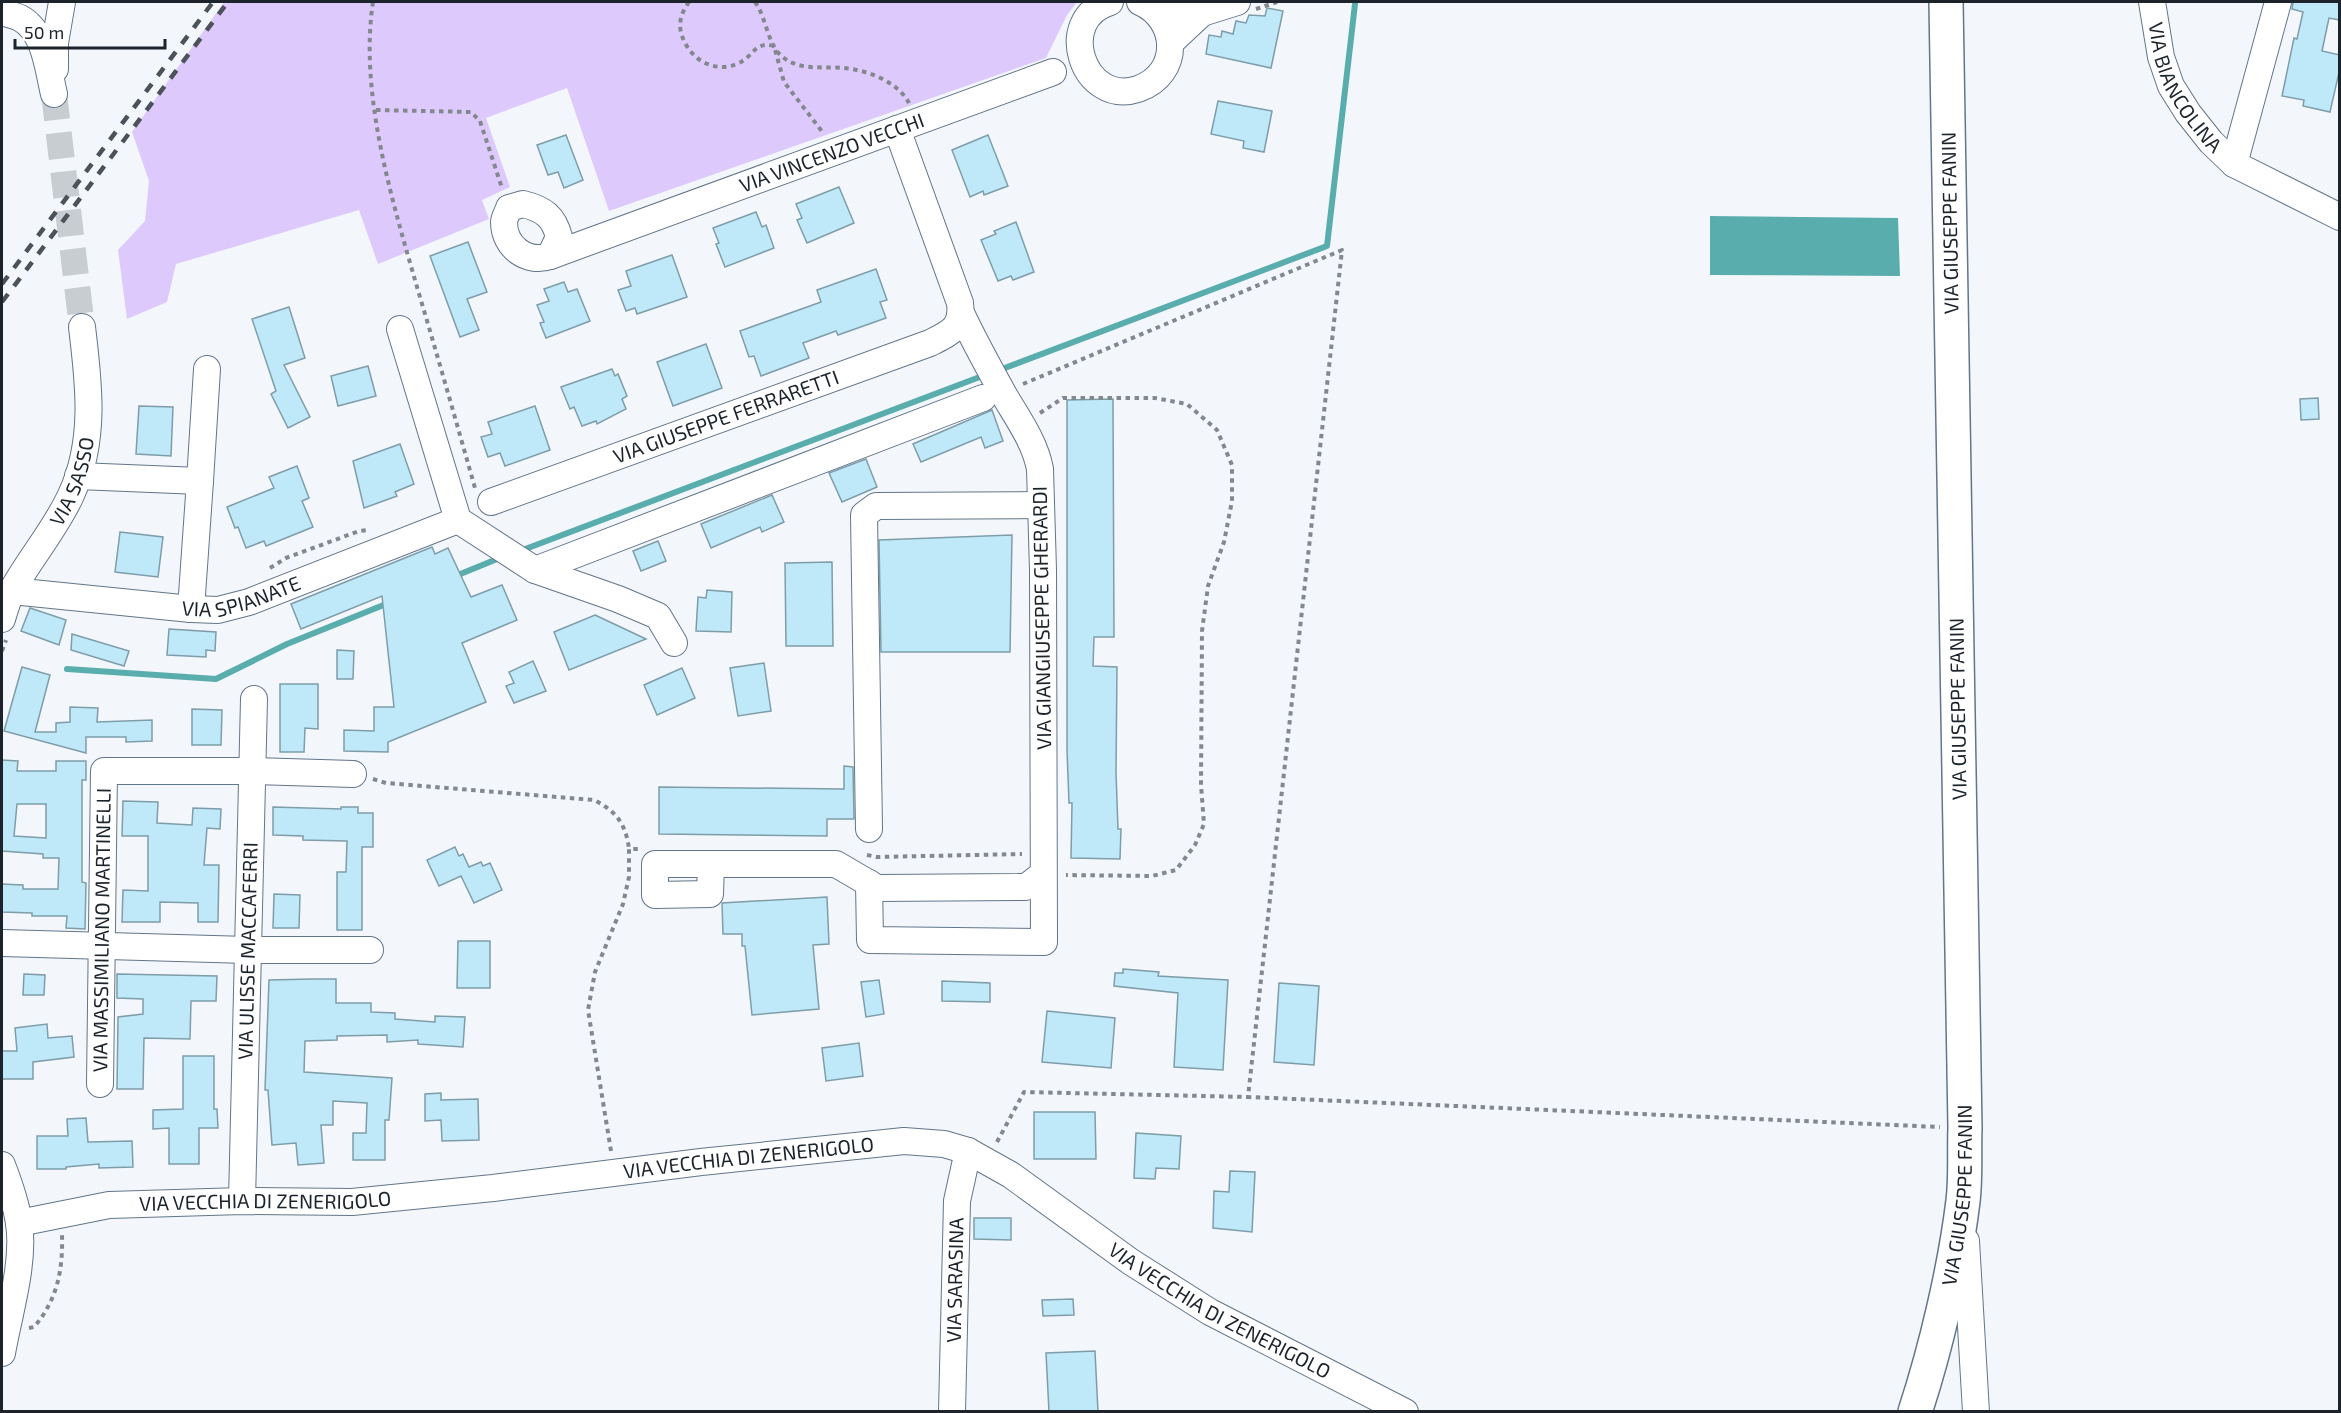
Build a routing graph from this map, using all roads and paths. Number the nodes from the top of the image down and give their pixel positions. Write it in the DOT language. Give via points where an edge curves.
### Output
graph roads {
  1 [pos="62,2"];
  2 [pos="373,2"];
  3 [pos="689,2"];
  4 [pos="755,2"];
  5 [pos="1110,2"];
  6 [pos="1237,2"];
  7 [pos="1947,2"];
  8 [pos="2151,2"];
  9 [pos="2278,2"];
  10 [pos="1148,6"];
  11 [pos="2,12"];
  12 [pos="1202,13"];
  13 [pos="1171,42"];
  14 [pos="1078,45"];
  15 [pos="774,46"];
  16 [pos="1053,72"];
  17 [pos="1093,78"];
  18 [pos="376,110"];
  19 [pos="905,120"];
  20 [pos="836,152"];
  21 [pos="2234,164"];
  22 [pos="509,208"];
  23 [pos="550,216"];
  24 [pos="2340,217"];
  25 [pos="612,234"];
  26 [pos="550,256"];
  27 [pos="959,318"];
  28 [pos="82,327"];
  29 [pos="400,329"];
  30 [pos="207,369"];
  31 [pos="993,395"];
  32 [pos="1023,427"];
  33 [pos="78,476"];
  34 [pos="200,481"];
  35 [pos="491,502"];
  36 [pos="1041,505"];
  37 [pos="456,512"];
  38 [pos="527,565"];
  39 [pos="12,591"];
  40 [pos="191,609"];
  41 [pos="2,619"];
  42 [pos="674,643"];
  43 [pos="254,699"];
  44 [pos="252,771"];
  45 [pos="353,774"];
  46 [pos="868,829"];
  47 [pos="629,849"];
  48 [pos="641,849"];
  49 [pos="859,853"];
  50 [pos="711,864"];
  51 [pos="1043,864"];
  52 [pos="869,883"];
  53 [pos="2,943"];
  54 [pos="101,944"];
  55 [pos="248,950"];
  56 [pos="370,950"];
  57 [pos="100,1084"];
  58 [pos="1248,1097"];
  59 [pos="1965,1128"];
  60 [pos="978,1156"];
  61 [pos="2,1165"];
  62 [pos="615,1173"];
  63 [pos="1963,1200"];
  64 [pos="242,1201"];
  65 [pos="59,1214"];
  66 [pos="19,1223"];
  67 [pos="8,1286"];
  68 [pos="6,1326"];
  69 [pos="2,1353"];
  70 [pos="952,1412"];
  71 [pos="1405,1412"];
  72 [pos="1915,1412"];
  73 [pos="1976,1412"];
  1 -- 11 [label="street" via="55,43 54,94 44,51 35,33 21,18"];
  2 -- 18 [label="path" via="371,76"];
  3 -- 15 [label="path" via="682,12 680,30 687,49 699,60 727,67 741,63 759,47"];
  4 -- 15 [label="path"];
  5 -- 14 [label="street" via="1092,12 1082,27"];
  6 -- 12 [label="street"];
  7 -- 59 [label="main road, VIA GIUSEPPE FANIN"];
  8 -- 21 [label="street, VIA BIANCOLINA" via="2170,86 2199,128"];
  9 -- 21 [label="street, VIA BIANCOLINA"];
  10 -- 12 [label="street" via="1174,14"];
  10 -- 13 [label="street" via="1167,27"];
  12 -- 13 [label="street"];
  13 -- 17 [label="street, VIA VINCENZO VECCHI" via="1165,67 1155,80 1137,89 1119,91"];
  14 -- 16 [label="street, VIA VINCENZO VECCHI"];
  14 -- 17 [label="street" via="1082,62"];
  15 -- 19 [label="path" via="784,58 808,68 844,68 892,83 907,99"];
  15 -- 20 [label="path" via="784,82"];
  16 -- 17 [label="street, VIA VINCENZO VECCHI"];
  16 -- 19 [label="street, VIA VINCENZO VECCHI"];
  18 -- 22 [label="path" via="471,112 480,121"];
  18 -- 37 [label="path" via="393,202 477,494"];
  19 -- 20 [label="street, VIA VINCENZO VECCHI"];
  19 -- 27 [label="street, VIA GIANGIUSEPPE GHERARDI" via="960,303"];
  20 -- 25 [label="street, VIA VINCENZO VECCHI"];
  21 -- 24 [label="street, VIA BIANCOLINA"];
  22 -- 23 [label="street" via="524,204"];
  22 -- 26 [label="street" via="504,221 517,250 538,260"];
  23 -- 25 [label="street, VIA VINCENZO VECCHI" via="583,232"];
  23 -- 26 [label="street" via="559,237"];
  25 -- 26 [label="street, VIA VINCENZO VECCHI"];
  27 -- 31 [label="street, VIA GIANGIUSEPPE GHERARDI" via="977,349"];
  27 -- 35 [label="street, VIA GIUSEPPE FERRARETTI" via="950,332 930,343"];
  28 -- 33 [label="street, VIA SASSO" via="89,420"];
  29 -- 37 [label="street"];
  30 -- 34 [label="street"];
  31 -- 32 [label="street, VIA GIANGIUSEPPE GHERARDI"];
  31 -- 38 [label="street"];
  31 -- 58 [label="path" via="1342,249"];
  32 -- 36 [label="street, VIA GIANGIUSEPPE GHERARDI" via="1037,454"];
  32 -- 51 [label="path" via="1063,398 1155,398 1187,404 1217,430 1232,465 1232,501 1224,542 1208,586 1202,631 1204,824 1195,845 1176,870 1152,876"];
  33 -- 34 [label="street"];
  33 -- 39 [label="street, VIA SASSO" via="71,495"];
  34 -- 40 [label="street"];
  36 -- 46 [label="street" via="876,506 864,515"];
  36 -- 51 [label="street, VIA GIANGIUSEPPE GHERARDI"];
  37 -- 38 [label="street" via="491,542"];
  37 -- 40 [label="street, VIA SPIANATE" via="249,602 218,609"];
  38 -- 42 [label="street" via="658,616"];
  39 -- 40 [label="street, VIA SPIANATE"];
  39 -- 41 [label="street, VIA SASSO"];
  43 -- 44 [label="street, VIA ULISSE MACCAFERRI"];
  44 -- 45 [label="street, VIA MASSIMILIANO MARTINELLI"];
  44 -- 54 [label="street, VIA MASSIMILIANO MARTINELLI" via="104,771"];
  44 -- 55 [label="street, VIA ULISSE MACCAFERRI"];
  45 -- 47 [label="path" via="386,783 594,800 620,818"];
  47 -- 48 [label="path"];
  47 -- 62 [label="path" via="629,877 623,904 595,972 588,1010"];
  49 -- 51 [label="path"];
  50 -- 52 [label="street" via="836,864"];
  51 -- 52 [label="street" via="1026,887 877,888"];
  51 -- 52 [label="street, VIA GIANGIUSEPPE GHERARDI" via="1044,942 870,940"];
  53 -- 54 [label="street"];
  54 -- 55 [label="street"];
  54 -- 57 [label="street, VIA MASSIMILIANO MARTINELLI"];
  55 -- 56 [label="street"];
  55 -- 64 [label="street, VIA ULISSE MACCAFERRI"];
  58 -- 59 [label="path"];
  58 -- 60 [label="path" via="1024,1092"];
  59 -- 63 [label="main road, VIA GIUSEPPE FANIN"];
  60 -- 62 [label="street, VIA VECCHIA DI ZENERIGOLO" via="944,1144 904,1141"];
  60 -- 70 [label="street, VIA SARASINA" via="957,1201"];
  60 -- 71 [label="street, VIA VECCHIA DI ZENERIGOLO" via="1011,1174 1131,1262 1210,1312"];
  61 -- 66 [label="street"];
  62 -- 64 [label="street, VIA VECCHIA DI ZENERIGOLO" via="352,1202"];
  63 -- 72 [label="main road, VIA GIUSEPPE FANIN" via="1947,1285"];
  63 -- 73 [label="street"];
  64 -- 65 [label="street, VIA VECCHIA DI ZENERIGOLO" via="109,1205"];
  65 -- 66 [label="street, VIA VECCHIA DI ZENERIGOLO"];
  65 -- 68 [label="path" via="61,1268 47,1312 34,1327"];
  66 -- 67 [label="street" via="19,1258"];
  67 -- 68 [label="street"];
  68 -- 69 [label="street"];
}
